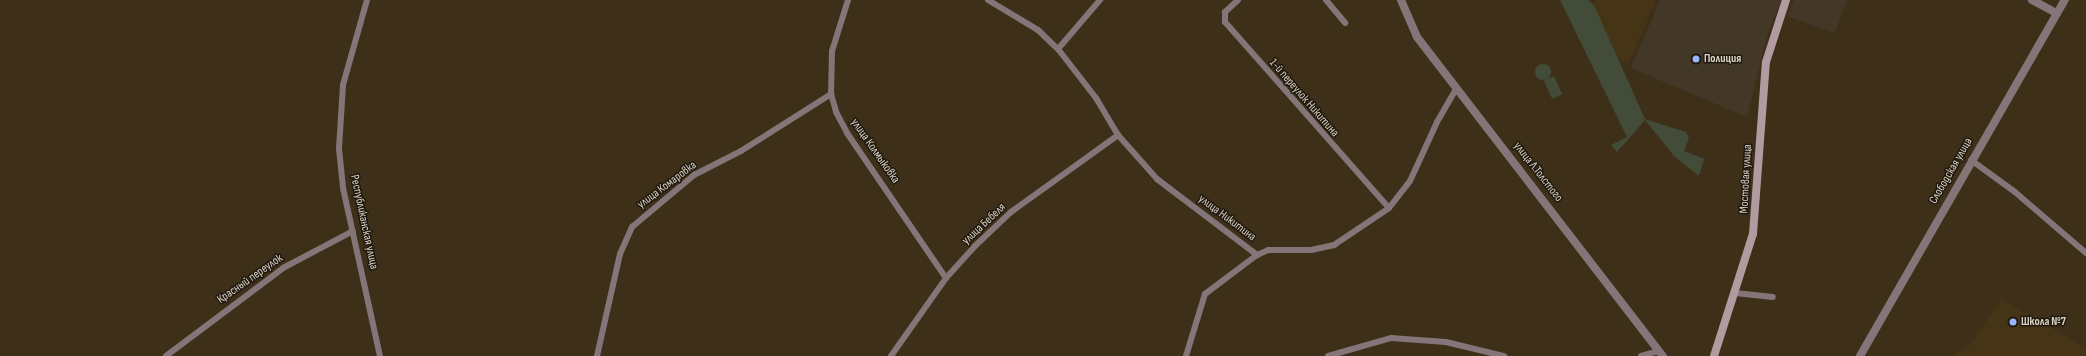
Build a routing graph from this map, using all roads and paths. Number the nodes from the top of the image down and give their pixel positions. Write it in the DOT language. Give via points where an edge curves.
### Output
graph roads {
  1 [pos="367,0"];
  2 [pos="848,0"];
  3 [pos="988,0"];
  4 [pos="1100,0"];
  5 [pos="1238,0"];
  6 [pos="1326,0"];
  7 [pos="1401,0"];
  8 [pos="1786,0"];
  9 [pos="2032,0"];
  10 [pos="2065,0"];
  11 [pos="2056,13"];
  12 [pos="1345,23"];
  13 [pos="1058,48"];
  14 [pos="1457,88"];
  15 [pos="831,94"];
  16 [pos="1118,135"];
  17 [pos="1971,160"];
  18 [pos="1389,208"];
  19 [pos="353,231"];
  20 [pos="2086,253"];
  21 [pos="1257,255"];
  22 [pos="946,278"];
  23 [pos="1735,293"];
  24 [pos="1773,297"];
  25 [pos="1661,354"];
  26 [pos="166,356"];
  27 [pos="380,356"];
  28 [pos="597,356"];
  29 [pos="891,356"];
  30 [pos="1186,356"];
  31 [pos="1328,356"];
  32 [pos="1504,356"];
  33 [pos="1641,356"];
  34 [pos="1714,356"];
  35 [pos="1860,356"];
  1 -- 19 [label="street, Республиканская улица" via="343,85 339,114 343,188"];
  2 -- 15 [label="street, улица Колмыковка" via="832,51"];
  3 -- 13 [label="street, улица Никитина" via="1038,30"];
  4 -- 13 [label="street"];
  5 -- 18 [label="street, 1-й переулок Никитина" via="1225,12 1224,22"];
  6 -- 12 [label="street"];
  7 -- 14 [label="street, улица Л.Толстого" via="1418,37"];
  8 -- 23 [label="main road, Мостовая улица" via="1766,62 1758,205 1753,234"];
  9 -- 11 [label="street"];
  10 -- 11 [label="street, Слободская улица"];
  11 -- 17 [label="street, Слободская улица"];
  13 -- 16 [label="street, улица Никитина" via="1096,98"];
  14 -- 18 [label="street, улица Никитина" via="1437,122 1410,181"];
  14 -- 25 [label="street, улица Л.Толстого"];
  15 -- 22 [label="street, улица Колмыковка" via="847,134"];
  15 -- 28 [label="street, улица Комаровка" via="741,151 694,175 632,227 620,254"];
  16 -- 21 [label="street, улица Никитина" via="1158,179"];
  16 -- 22 [label="street, улица Бебеля" via="1012,212"];
  17 -- 20 [label="street" via="2015,192"];
  17 -- 35 [label="street, Слободская улица"];
  18 -- 21 [label="street, улица Никитина" via="1334,245 1311,250 1268,250"];
  19 -- 26 [label="street, Красный переулок" via="283,268"];
  19 -- 27 [label="street, Республиканская улица"];
  21 -- 30 [label="street" via="1205,294"];
  22 -- 29 [label="street, улица Бебеля"];
  23 -- 24 [label="street"];
  23 -- 34 [label="main road, Мостовая улица"];
  25 -- 33 [label="street"];
  31 -- 32 [label="street" via="1391,338 1446,342"];
}
